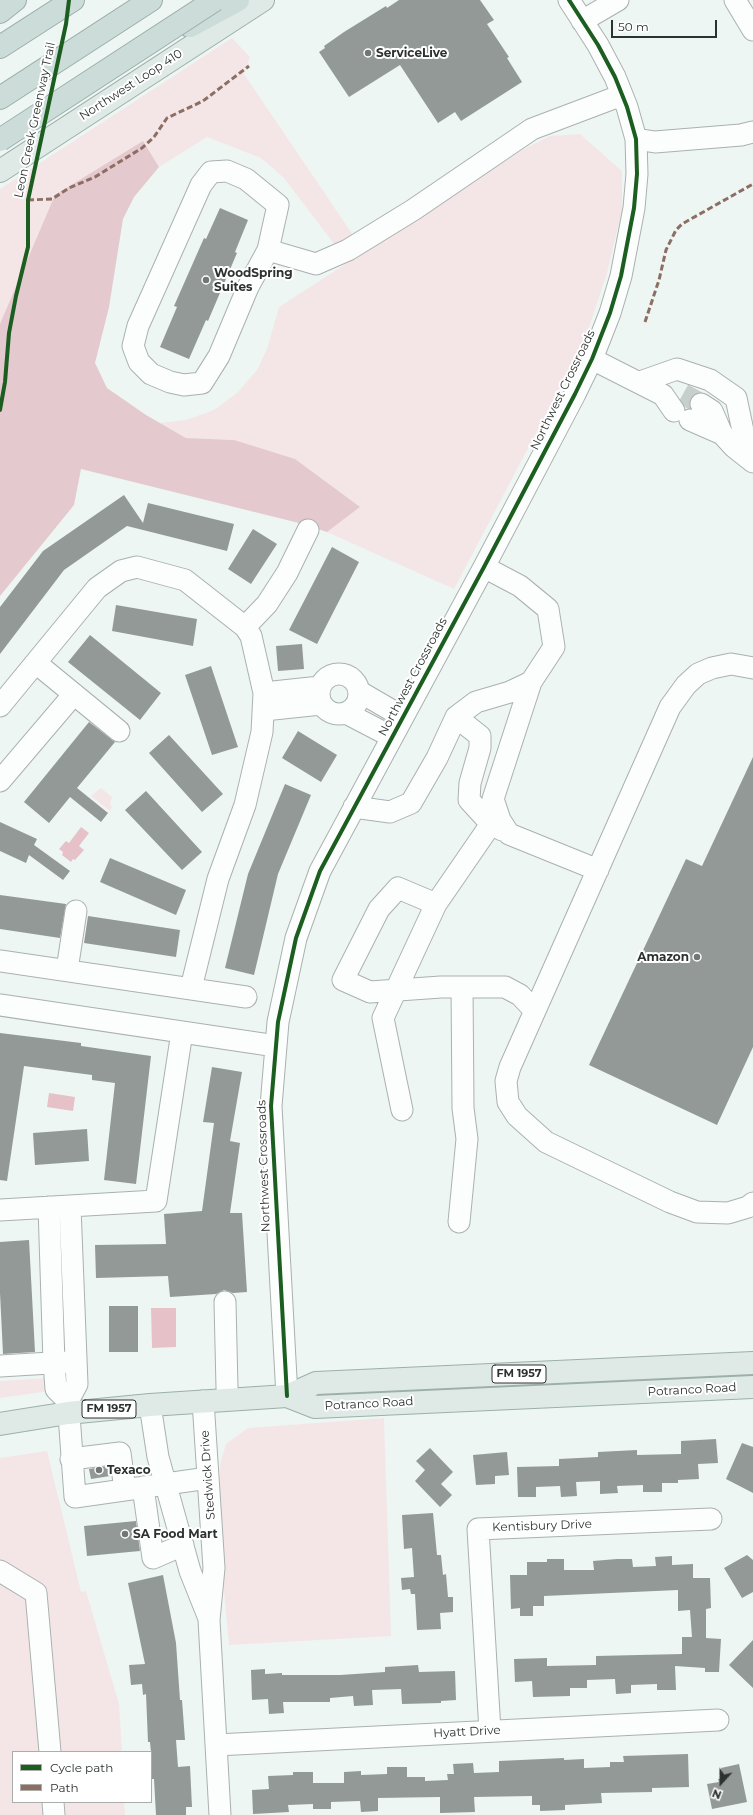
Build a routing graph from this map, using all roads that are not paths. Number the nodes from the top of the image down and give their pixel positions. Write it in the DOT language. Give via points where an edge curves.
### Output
graph roads {
  1 [pos="15,0"];
  2 [pos="73,0"];
  3 [pos="151,0"];
  4 [pos="215,0"];
  5 [pos="238,0"];
  6 [pos="263,0"];
  7 [pos="568,0"];
  8 [pos="618,0"];
  9 [pos="735,0"];
  10 [pos="0,12"];
  11 [pos="582,21"];
  12 [pos="753,30"];
  13 [pos="0,47"];
  14 [pos="622,95"];
  15 [pos="0,98"];
  16 [pos="753,132"];
  17 [pos="636,139"];
  18 [pos="0,140"];
  19 [pos="0,171"];
  20 [pos="268,250"];
  21 [pos="592,359"];
  22 [pos="640,382"];
  23 [pos="744,398"];
  24 [pos="753,443"];
  25 [pos="753,462"];
  26 [pos="308,530"];
  27 [pos="484,567"];
  28 [pos="245,627"];
  29 [pos="36,663"];
  30 [pos="753,668"];
  31 [pos="531,682"];
  32 [pos="360,692"];
  33 [pos="74,694"];
  34 [pos="321,695"];
  35 [pos="264,702"];
  36 [pos="0,706"];
  37 [pos="346,713"];
  38 [pos="403,717"];
  39 [pos="456,717"];
  40 [pos="119,731"];
  41 [pos="392,737"];
  42 [pos="0,781"];
  43 [pos="354,807"];
  44 [pos="491,824"];
  45 [pos="509,834"];
  46 [pos="598,870"];
  47 [pos="436,904"];
  48 [pos="76,911"];
  49 [pos="0,961"];
  50 [pos="67,970"];
  51 [pos="462,987"];
  52 [pos="191,988"];
  53 [pos="397,989"];
  54 [pos="246,997"];
  55 [pos="0,1005"];
  56 [pos="535,1011"];
  57 [pos="182,1032"];
  58 [pos="276,1046"];
  59 [pos="402,1110"];
  60 [pos="753,1203"];
  61 [pos="49,1207"];
  62 [pos="70,1207"];
  63 [pos="0,1210"];
  64 [pos="459,1222"];
  65 [pos="225,1302"];
  66 [pos="76,1361"];
  67 [pos="54,1363"];
  68 [pos="753,1363"];
  69 [pos="0,1366"];
  70 [pos="753,1387"];
  71 [pos="287,1396"];
  72 [pos="229,1399"];
  73 [pos="203,1401"];
  74 [pos="150,1405"];
  75 [pos="68,1407"];
  76 [pos="0,1424"];
  77 [pos="71,1460"];
  78 [pos="208,1478"];
  79 [pos="166,1483"];
  80 [pos="134,1488"];
  81 [pos="711,1519"];
  82 [pos="182,1545"];
  83 [pos="0,1571"];
  84 [pos="209,1620"];
  85 [pos="718,1720"];
  86 [pos="490,1731"];
  87 [pos="216,1745"];
  88 [pos="50,1751"];
  89 [pos="53,1803"];
  90 [pos="54,1815"];
  91 [pos="220,1815"];
  1 -- 10 [label="highway"];
  2 -- 13 [label="highway"];
  3 -- 15 [label="highway"];
  4 -- 18 [label="highway, bridge"];
  5 -- 18 [label="highway, bridge" via="101,76"];
  6 -- 19 [label="main road, Northwest Loop 410"];
  7 -- 11 [label="street, Northwest Crossroads"];
  8 -- 11 [label="street"];
  9 -- 12 [label="street"];
  11 -- 14 [label="street, Northwest Crossroads" via="615,77"];
  14 -- 17 [label="street, Northwest Crossroads"];
  14 -- 20 [label="street" via="532,128 413,210 348,250 316,264"];
  16 -- 17 [label="street" via="655,142"];
  17 -- 21 [label="street, Northwest Crossroads" via="638,174 635,201 610,313"];
  20 -- 20 [label="street" via="248,287 219,356 202,383 184,385 170,382 151,374 139,362 133,346 138,326 201,186 211,172 227,171 246,179 278,205"];
  21 -- 22 [label="street"];
  21 -- 27 [label="street, Northwest Crossroads"];
  22 -- 23 [label="street" via="677,369 710,380"];
  22 -- 25 [label="street" via="682,405 712,411 722,434"];
  23 -- 24 [label="street" via="743,431"];
  26 -- 28 [label="street" via="287,573 267,604"];
  27 -- 31 [label="street" via="520,586 548,609 554,647"];
  27 -- 38 [label="street, Northwest Crossroads"];
  28 -- 29 [label="street" via="185,580 137,567 121,571 97,588"];
  28 -- 35 [label="street" via="251,636"];
  29 -- 33 [label="street"];
  29 -- 36 [label="street"];
  30 -- 46 [label="street" via="731,664 712,668 698,674 686,685 670,707"];
  31 -- 39 [label="street" via="510,692 476,702"];
  31 -- 45 [label="street" via="494,799 500,820"];
  32 -- 34 [label="street" via="353,679 344,674 330,676"];
  32 -- 37 [label="street" via="357,705"];
  32 -- 38 [label="street"];
  33 -- 40 [label="street"];
  33 -- 42 [label="street"];
  34 -- 35 [label="street"];
  34 -- 37 [label="street" via="332,713"];
  35 -- 52 [label="street" via="262,732 251,782 218,879"];
  37 -- 41 [label="street"];
  38 -- 41 [label="street, Northwest Crossroads"];
  39 -- 43 [label="street" via="437,758 411,803 390,812"];
  39 -- 44 [label="street" via="480,736 480,748 470,783 469,800"];
  41 -- 43 [label="street, Northwest Crossroads"];
  43 -- 58 [label="street, Northwest Crossroads" via="320,871 296,938 281,1003"];
  44 -- 45 [label="street"];
  44 -- 47 [label="street"];
  45 -- 46 [label="street"];
  46 -- 56 [label="street"];
  47 -- 53 [label="street"];
  47 -- 53 [label="street" via="398,888 379,909 343,980 370,992"];
  48 -- 50 [label="street"];
  49 -- 50 [label="street"];
  50 -- 52 [label="street"];
  51 -- 53 [label="street"];
  51 -- 56 [label="street" via="505,987 520,995"];
  51 -- 64 [label="street" via="463,1108 466,1139"];
  52 -- 54 [label="street"];
  53 -- 59 [label="street" via="383,1018"];
  55 -- 57 [label="street"];
  56 -- 60 [label="street" via="506,1081 508,1102 518,1116 546,1142 670,1202 697,1212 728,1213"];
  57 -- 58 [label="street"];
  57 -- 62 [label="street" via="156,1201"];
  58 -- 71 [label="street, Northwest Crossroads" via="271,1106 272,1145"];
  61 -- 62 [label="street"];
  61 -- 63 [label="street"];
  61 -- 67 [label="street"];
  62 -- 66 [label="street"];
  65 -- 72 [label="street"];
  66 -- 67 [label="street"];
  66 -- 75 [label="street" via="76,1384"];
  67 -- 69 [label="street"];
  67 -- 75 [label="street" via="56,1389"];
  68 -- 71 [label="main road, Potranco Road / FM 1957" via="316,1383"];
  70 -- 71 [label="main road, Potranco Road / FM 1957" via="315,1407"];
  71 -- 72 [label="main road, FM 1957"];
  72 -- 73 [label="main road, FM 1957"];
  73 -- 74 [label="main road, FM 1957"];
  73 -- 78 [label="street, Stedwick Drive"];
  74 -- 75 [label="main road, FM 1957"];
  74 -- 79 [label="street, Stedwick Drive" via="158,1457"];
  75 -- 76 [label="main road, FM 1957"];
  75 -- 77 [label="street"];
  77 -- 80 [label="street" via="120,1453"];
  77 -- 80 [label="street" via="75,1497"];
  78 -- 79 [label="street"];
  78 -- 84 [label="street, Stedwick Drive" via="214,1568"];
  79 -- 80 [label="street"];
  79 -- 82 [label="street, Stedwick Drive"];
  80 -- 82 [label="street" via="154,1558"];
  81 -- 86 [label="street, Kentisbury Drive" via="478,1529"];
  82 -- 84 [label="street, Stedwick Drive"];
  83 -- 88 [label="street" via="36,1593"];
  84 -- 87 [label="street, Stedwick Drive"];
  85 -- 86 [label="street, Hyatt Drive"];
  86 -- 87 [label="street, Hyatt Drive"];
  87 -- 91 [label="street, Stedwick Drive"];
  89 -- 90 [label="street"];
}
